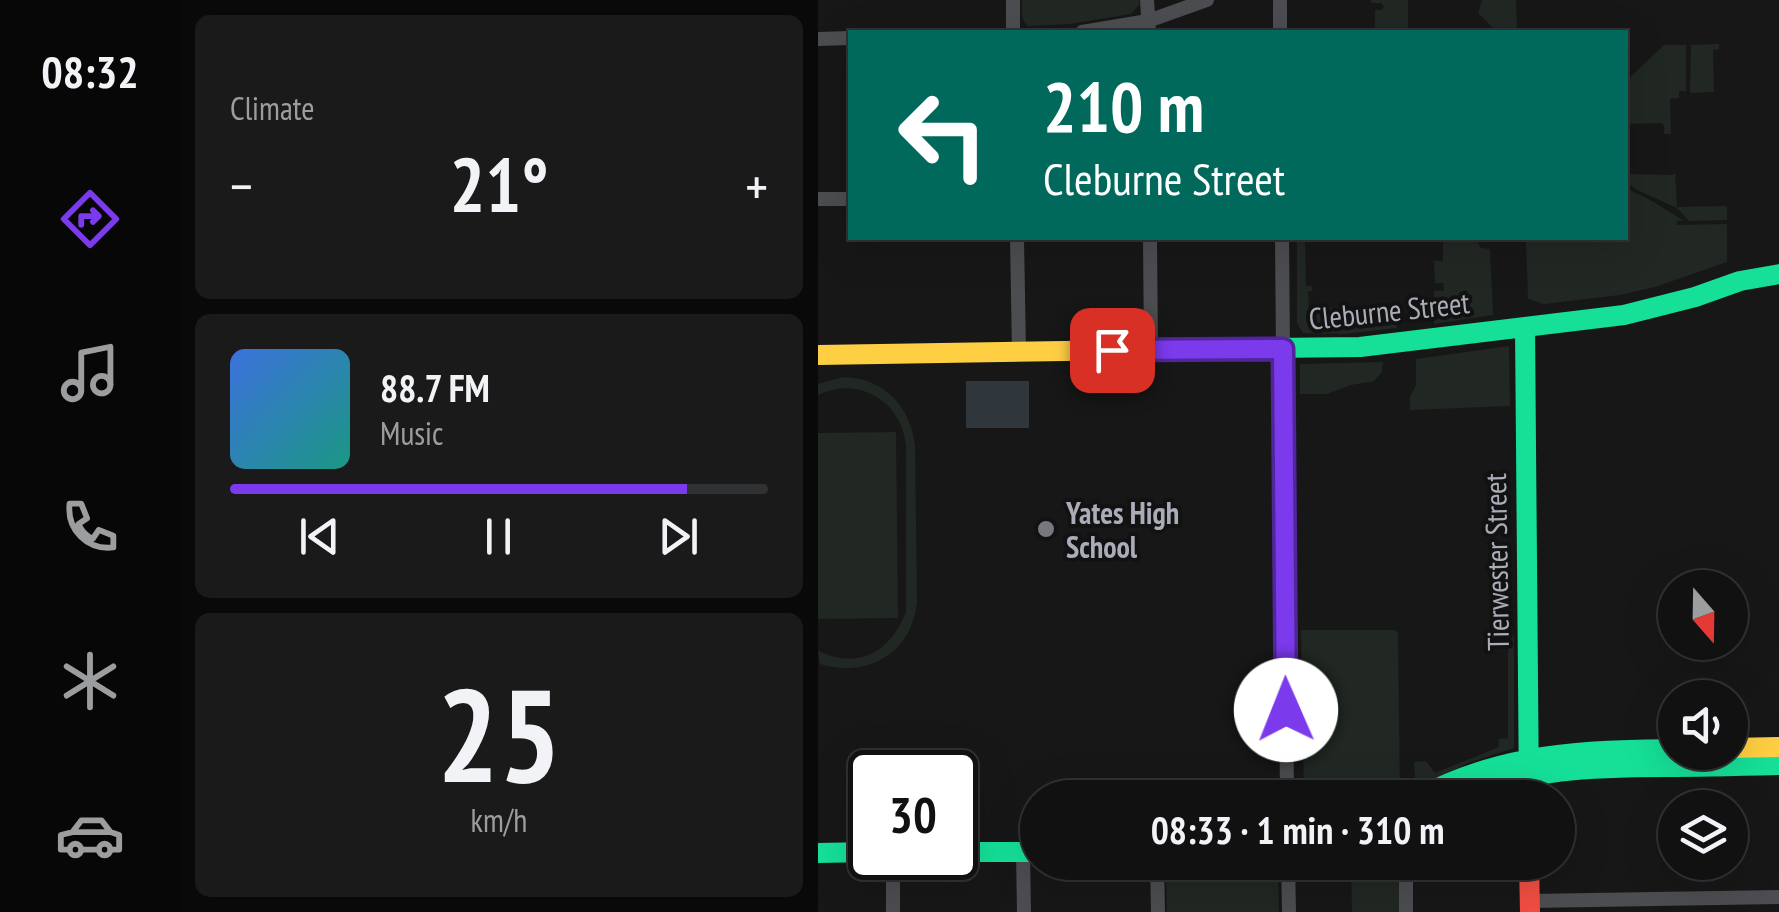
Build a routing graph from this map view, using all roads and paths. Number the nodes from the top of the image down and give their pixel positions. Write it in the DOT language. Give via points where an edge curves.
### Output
graph roads {
  1 [pos="1013,0"];
  2 [pos="1148,0"];
  3 [pos="1207,0"];
  4 [pos="1280,0"];
  5 [pos="1148,27"];
  6 [pos="1014,30"];
  7 [pos="1108,30"];
  8 [pos="1280,30"];
  9 [pos="818,38"];
  10 [pos="848,38"];
  11 [pos="848,198"];
  12 [pos="818,199"];
  13 [pos="1016,240"];
  14 [pos="1150,240"];
  15 [pos="1282,240"];
  16 [pos="1780,274"];
  17 [pos="1524,326"];
  18 [pos="1283,349"];
  19 [pos="1151,350"];
  20 [pos="1019,352"];
  21 [pos="818,356"];
  22 [pos="1748,748"];
  23 [pos="1780,748"];
  24 [pos="1658,750"];
  25 [pos="1529,766"];
  26 [pos="1780,766"];
  27 [pos="1287,780"];
  28 [pos="1455,780"];
  29 [pos="1504,780"];
  30 [pos="1529,780"];
  31 [pos="818,852"];
  32 [pos="848,852"];
  33 [pos="978,852"];
  34 [pos="1020,852"];
  35 [pos="893,880"];
  36 [pos="1028,880"];
  37 [pos="1157,880"];
  38 [pos="1288,880"];
  39 [pos="1406,880"];
  40 [pos="1529,880"];
  41 [pos="1780,897"];
  42 [pos="1755,905"];
  43 [pos="1530,906"];
  44 [pos="1595,906"];
  45 [pos="893,912"];
  46 [pos="1024,912"];
  47 [pos="1158,912"];
  48 [pos="1289,912"];
  49 [pos="1406,912"];
  1 -- 6 [label="street"];
  2 -- 5 [label="street"];
  3 -- 5 [label="street"];
  4 -- 8 [label="street"];
  5 -- 7 [label="street"];
  9 -- 10 [label="street"];
  11 -- 12 [label="street"];
  13 -- 20 [label="street"];
  14 -- 19 [label="street"];
  15 -- 18 [label="street"];
  16 -- 17 [label="street, Cleburne Street" via="1624,315"];
  17 -- 18 [label="street, Cleburne Street"];
  17 -- 25 [label="street, Tierwester Street"];
  18 -- 19 [label="street, Cleburne Street"];
  18 -- 27 [label="street"];
  19 -- 20 [label="street, Cleburne Street"];
  20 -- 21 [label="street, Cleburne Street"];
  22 -- 23 [label="street"];
  24 -- 25 [label="street"];
  25 -- 26 [label="street"];
  25 -- 28 [label="street"];
  25 -- 29 [label="street"];
  25 -- 30 [label="street, Tierwester Street"];
  31 -- 32 [label="street"];
  33 -- 34 [label="street"];
  35 -- 45 [label="street"];
  36 -- 46 [label="street"];
  37 -- 47 [label="street"];
  38 -- 48 [label="street"];
  39 -- 49 [label="street"];
  40 -- 43 [label="street"];
  41 -- 42 [label="street"];
  42 -- 44 [label="street"];
  43 -- 44 [label="street"];
}
